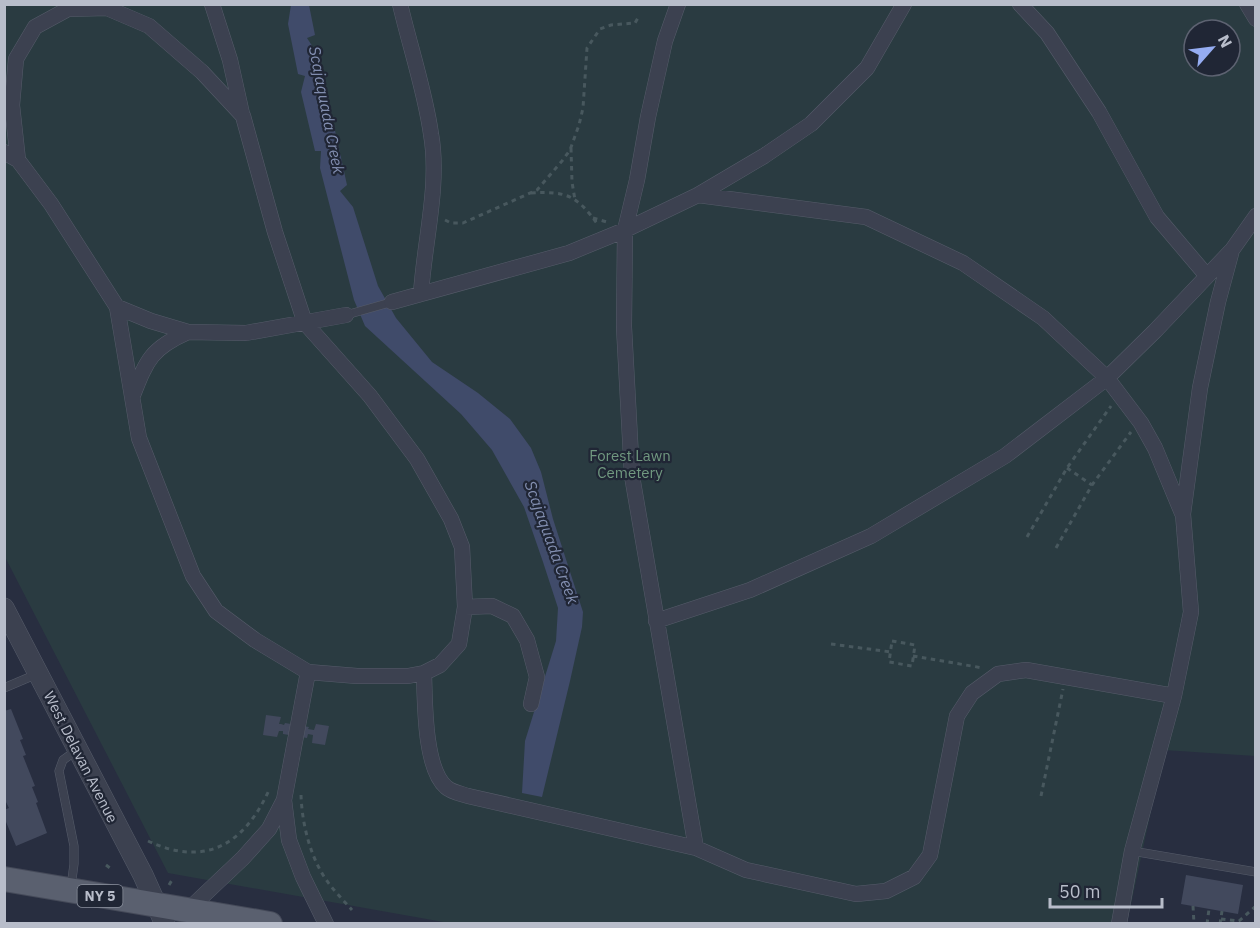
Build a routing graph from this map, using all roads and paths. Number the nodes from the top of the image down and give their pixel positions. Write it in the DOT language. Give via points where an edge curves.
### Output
graph roads {
  1 [pos="212,4"];
  2 [pos="400,4"];
  3 [pos="678,4"];
  4 [pos="904,4"];
  5 [pos="1020,4"];
  6 [pos="1246,4"];
  7 [pos="639,16"];
  8 [pos="1256,19"];
  9 [pos="243,116"];
  10 [pos="572,145"];
  11 [pos="11,156"];
  12 [pos="529,193"];
  13 [pos="698,195"];
  14 [pos="575,200"];
  15 [pos="430,210"];
  16 [pos="1256,216"];
  17 [pos="625,230"];
  18 [pos="605,238"];
  19 [pos="1232,250"];
  20 [pos="1207,276"];
  21 [pos="421,294"];
  22 [pos="392,302"];
  23 [pos="117,307"];
  24 [pos="346,315"];
  25 [pos="305,323"];
  26 [pos="188,332"];
  27 [pos="1107,378"];
  28 [pos="1120,395"];
  29 [pos="132,397"];
  30 [pos="1141,423"];
  31 [pos="1067,468"];
  32 [pos="1092,485"];
  33 [pos="1183,514"];
  34 [pos="1028,537"];
  35 [pos="1056,548"];
  36 [pos="465,607"];
  37 [pos="4,608"];
  38 [pos="656,621"];
  39 [pos="831,644"];
  40 [pos="891,652"];
  41 [pos="914,656"];
  42 [pos="308,672"];
  43 [pos="424,673"];
  44 [pos="38,674"];
  45 [pos="998,674"];
  46 [pos="1065,676"];
  47 [pos="4,688"];
  48 [pos="1174,696"];
  49 [pos="531,705"];
  50 [pos="78,750"];
  51 [pos="273,781"];
  52 [pos="302,789"];
  53 [pos="1041,796"];
  54 [pos="284,800"];
  55 [pos="148,841"];
  56 [pos="696,848"];
  57 [pos="1132,850"];
  58 [pos="106,865"];
  59 [pos="110,868"];
  60 [pos="1256,872"];
  61 [pos="4,879"];
  62 [pos="172,880"];
  63 [pos="169,885"];
  64 [pos="70,891"];
  65 [pos="1193,906"];
  66 [pos="1256,906"];
  67 [pos="1209,909"];
  68 [pos="188,910"];
  69 [pos="352,910"];
  70 [pos="1222,911"];
  71 [pos="161,915"];
  72 [pos="1220,921"];
  73 [pos="270,924"];
  74 [pos="326,924"];
  75 [pos="1119,924"];
  76 [pos="1194,924"];
  77 [pos="1207,924"];
  1 -- 9 [label="street"];
  2 -- 15 [label="street" via="432,135"];
  3 -- 17 [label="street" via="662,52"];
  4 -- 13 [label="street" via="867,68 811,124"];
  5 -- 20 [label="street" via="1047,33 1099,112 1157,217"];
  6 -- 8 [label="street"];
  7 -- 10 [label="path" via="635,23 600,29 587,48 583,108"];
  9 -- 11 [label="street" via="202,72 149,26 107,8 68,9 35,27 16,59"];
  9 -- 25 [label="street"];
  10 -- 12 [label="path" via="537,190"];
  10 -- 14 [label="path"];
  11 -- 23 [label="street" via="51,204"];
  12 -- 14 [label="path" via="565,194"];
  12 -- 15 [label="path" via="463,223 451,223"];
  13 -- 17 [label="street"];
  13 -- 27 [label="street" via="866,217 963,263 1043,318"];
  14 -- 18 [label="path" via="588,211"];
  15 -- 21 [label="street"];
  16 -- 19 [label="street"];
  17 -- 18 [label="street"];
  17 -- 38 [label="street" via="624,327 632,476"];
  18 -- 21 [label="street" via="569,253"];
  19 -- 20 [label="street"];
  19 -- 33 [label="street" via="1200,388"];
  20 -- 27 [label="street"];
  21 -- 22 [label="street"];
  22 -- 24 [label="lane"];
  23 -- 26 [label="street"];
  23 -- 29 [label="street"];
  24 -- 25 [label="street"];
  25 -- 26 [label="street" via="246,333"];
  25 -- 36 [label="street" via="377,405 417,459 451,519 462,547"];
  26 -- 29 [label="street" via="166,342 145,363"];
  27 -- 28 [label="street"];
  27 -- 38 [label="street" via="1005,456 871,536 750,590"];
  28 -- 30 [label="street"];
  28 -- 31 [label="path"];
  29 -- 42 [label="street" via="139,438 194,576 216,611"];
  30 -- 32 [label="path"];
  30 -- 33 [label="street"];
  31 -- 32 [label="path"];
  31 -- 34 [label="path"];
  32 -- 35 [label="path"];
  33 -- 48 [label="street" via="1191,612"];
  36 -- 43 [label="street" via="459,644 440,665"];
  36 -- 49 [label="street" via="492,606 513,616 528,640 537,677"];
  37 -- 44 [label="street, West Delavan Avenue" via="14,634"];
  38 -- 56 [label="street"];
  39 -- 40 [label="path"];
  40 -- 41 [label="path" via="889,662 912,666"];
  40 -- 41 [label="path" via="892,641 915,645"];
  41 -- 45 [label="path"];
  42 -- 43 [label="street" via="357,676"];
  42 -- 54 [label="street"];
  43 -- 56 [label="street" via="432,766 446,787 488,801"];
  44 -- 47 [label="lane"];
  44 -- 50 [label="street, West Delavan Avenue"];
  45 -- 46 [label="street" via="1026,669"];
  45 -- 56 [label="street" via="972,693 957,716 930,855 914,877 886,891 856,894 746,870"];
  46 -- 48 [label="street"];
  46 -- 53 [label="path"];
  48 -- 57 [label="street"];
  50 -- 64 [label="lane" via="63,760 59,771 74,846"];
  50 -- 71 [label="street, West Delavan Avenue"];
  51 -- 55 [label="path" via="259,811 230,843 210,850 183,852"];
  52 -- 69 [label="path" via="307,832 315,858 328,883"];
  54 -- 68 [label="street" via="270,829"];
  54 -- 74 [label="street" via="289,840"];
  57 -- 60 [label="lane"];
  57 -- 75 [label="street"];
  58 -- 59 [label="path"];
  61 -- 64 [label="main road, NY 5"];
  62 -- 63 [label="path"];
  64 -- 71 [label="main road, NY 5"];
  65 -- 76 [label="path"];
  66 -- 72 [label="path" via="1239,921"];
  67 -- 77 [label="path"];
  68 -- 71 [label="main road, NY 5"];
  68 -- 73 [label="main road, NY 5"];
  70 -- 72 [label="path"];
}
